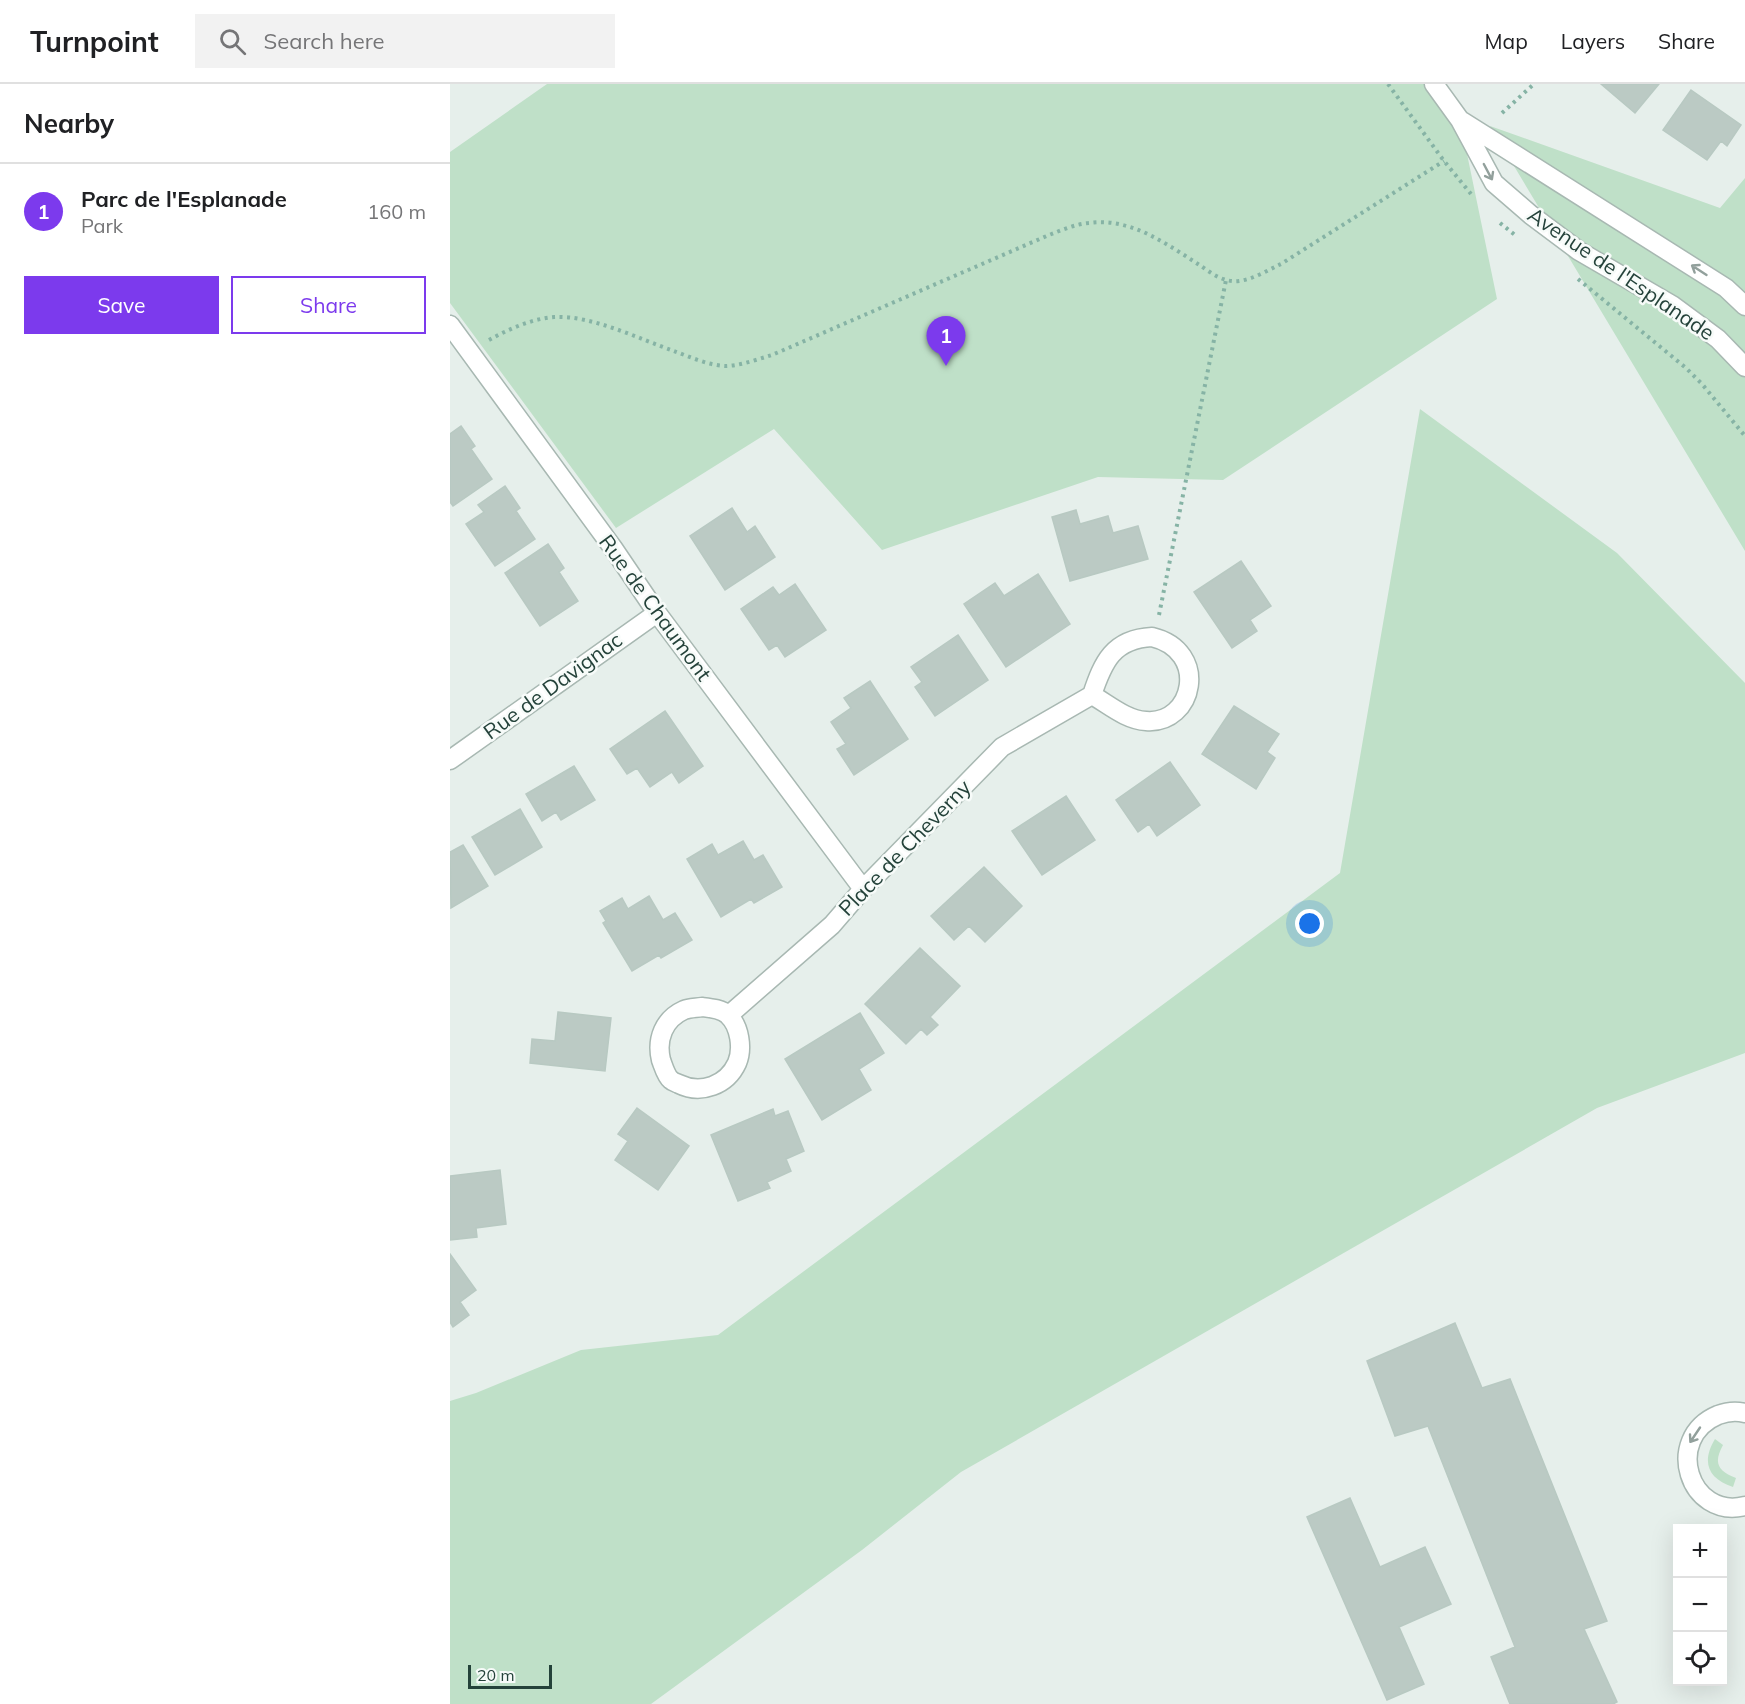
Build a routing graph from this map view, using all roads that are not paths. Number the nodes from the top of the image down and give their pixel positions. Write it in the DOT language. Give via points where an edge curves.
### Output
graph roads {
  1 [pos="1434,84"];
  2 [pos="1460,120"];
  3 [pos="1745,306"];
  4 [pos="450,326"];
  5 [pos="1745,367"];
  6 [pos="657,612"];
  7 [pos="1092,695"];
  8 [pos="450,759"];
  9 [pos="863,889"];
  10 [pos="729,1016"];
  11 [pos="1745,1413"];
  12 [pos="1745,1506"];
  1 -- 2 [label="street, Avenue de l'Esplanade"];
  3 -- 2 [label="street, Avenue de l'Esplanade, one-way" via="1726,288"];
  2 -- 5 [label="street, Avenue de l'Esplanade, one-way" via="1494,183 1531,216 1579,251 1672,305 1718,339"];
  4 -- 6 [label="street, Rue de Chaumont"];
  6 -- 8 [label="street, Rue de Davignac"];
  6 -- 9 [label="street, Rue de Chaumont"];
  7 -- 7 [label="street" via="1133,719 1161,720 1184,702 1189,688 1185,660 1164,641 1139,638 1106,659"];
  7 -- 9 [label="street, Place de Cheverny" via="1002,747"];
  9 -- 10 [label="street, Place de Cheverny" via="832,926"];
  10 -- 10 [label="street" via="702,1007 685,1010 669,1020 658,1048 670,1080 699,1090 725,1080 738,1060 737,1028"];
  11 -- 12 [label="street, one-way" via="1724,1413 1709,1419 1696,1430 1687,1461 1698,1491 1710,1501 1724,1507"];
}
